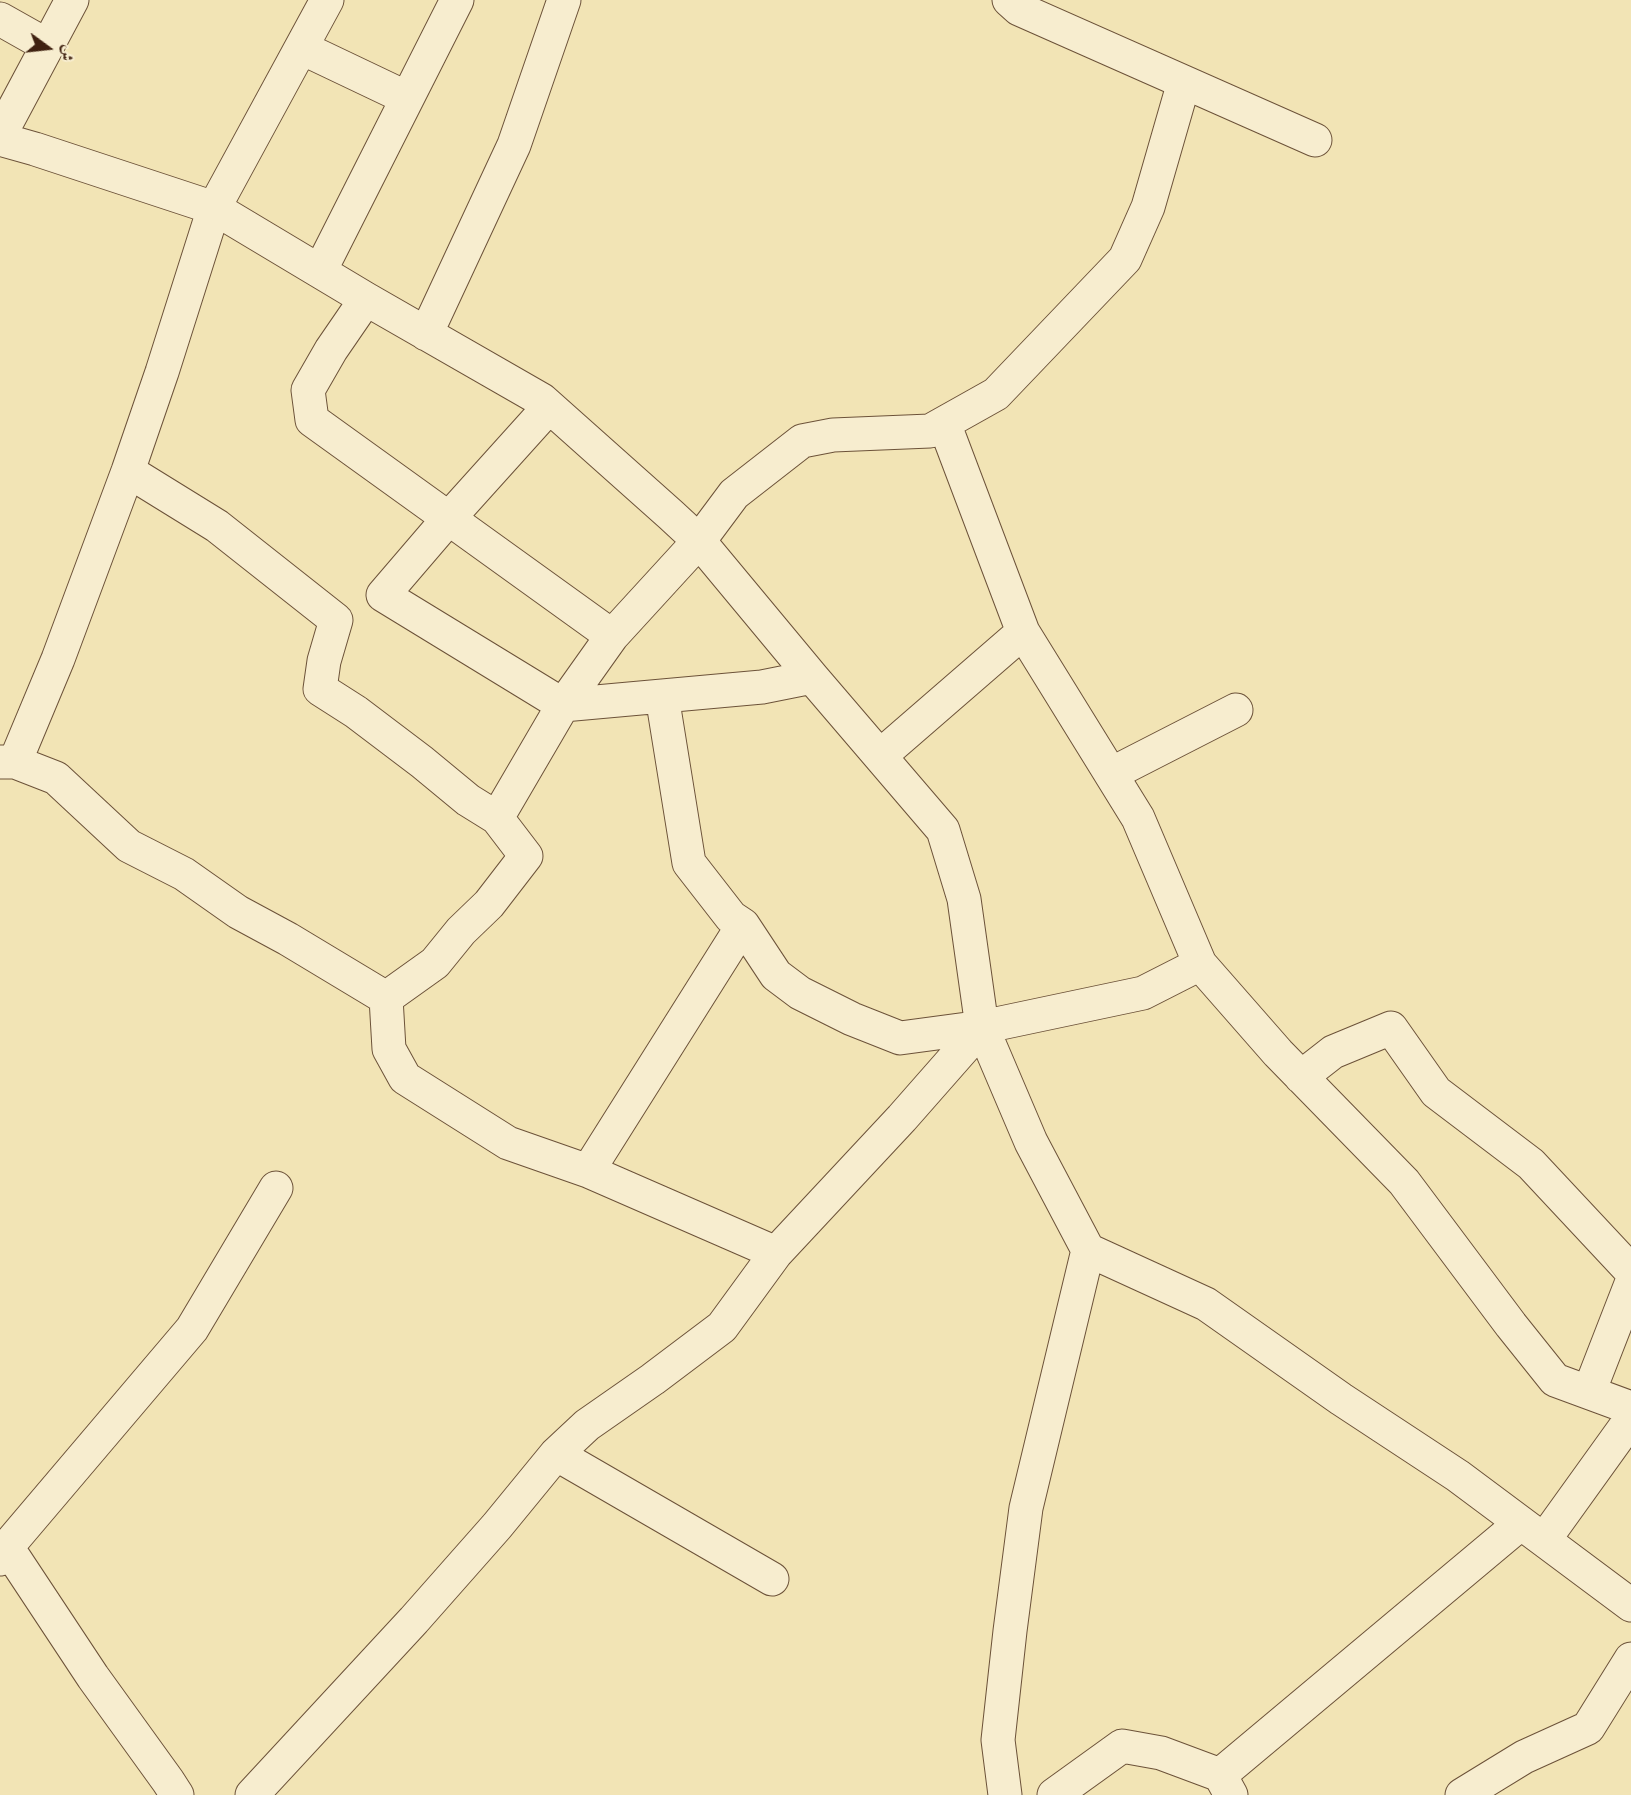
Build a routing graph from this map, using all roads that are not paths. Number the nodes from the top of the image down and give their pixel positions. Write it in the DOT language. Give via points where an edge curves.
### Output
graph roads {
  1 [pos="72,0"];
  2 [pos="327,0"];
  3 [pos="457,0"];
  4 [pos="564,0"];
  5 [pos="1009,0"];
  6 [pos="0,19"];
  7 [pos="48,46"];
  8 [pos="302,48"];
  9 [pos="1184,82"];
  10 [pos="407,98"];
  11 [pos="0,137"];
  12 [pos="1315,141"];
  13 [pos="214,208"];
  14 [pos="320,271"];
  15 [pos="366,299"];
  16 [pos="426,334"];
  17 [pos="549,407"];
  18 [pos="944,423"];
  19 [pos="128,471"];
  20 [pos="449,518"];
  21 [pos="699,541"];
  22 [pos="1023,632"];
  23 [pos="612,636"];
  24 [pos="812,678"];
  25 [pos="662,696"];
  26 [pos="563,705"];
  27 [pos="1236,710"];
  28 [pos="880,756"];
  29 [pos="8,762"];
  30 [pos="1111,774"];
  31 [pos="497,818"];
  32 [pos="743,925"];
  33 [pos="1200,964"];
  34 [pos="386,998"];
  35 [pos="981,1026"];
  36 [pos="1300,1077"];
  37 [pos="588,1171"];
  38 [pos="276,1188"];
  39 [pos="1088,1250"];
  40 [pos="776,1253"];
  41 [pos="1630,1285"];
  42 [pos="1589,1392"];
  43 [pos="1631,1408"];
  44 [pos="1631,1419"];
  45 [pos="556,1454"];
  46 [pos="1532,1532"];
  47 [pos="4,1553"];
  48 [pos="772,1579"];
  49 [pos="1631,1605"];
  50 [pos="1631,1659"];
  51 [pos="1225,1785"];
  52 [pos="177,1795"];
  53 [pos="252,1795"];
  54 [pos="1005,1795"];
  55 [pos="1054,1795"];
  56 [pos="1462,1795"];
  1 -- 7 [label="street"];
  2 -- 8 [label="street"];
  3 -- 10 [label="street"];
  4 -- 16 [label="street" via="514,145"];
  5 -- 9 [label="street" via="1019,9"];
  6 -- 7 [label="street"];
  7 -- 11 [label="street"];
  8 -- 10 [label="street"];
  8 -- 13 [label="street"];
  9 -- 12 [label="street"];
  9 -- 18 [label="street" via="1148,207 1125,259 996,394"];
  10 -- 14 [label="street"];
  11 -- 13 [label="street"];
  13 -- 14 [label="street"];
  13 -- 19 [label="street"];
  14 -- 15 [label="street"];
  15 -- 16 [label="street"];
  15 -- 20 [label="street" via="308,390 312,420"];
  16 -- 17 [label="street"];
  17 -- 20 [label="street"];
  17 -- 21 [label="street"];
  18 -- 21 [label="street" via="930,431 833,435 802,441 734,494"];
  18 -- 22 [label="street"];
  19 -- 29 [label="street" via="58,660"];
  19 -- 31 [label="street" via="217,526 336,620 320,689"];
  20 -- 23 [label="street"];
  20 -- 26 [label="street" via="383,595"];
  21 -- 23 [label="street"];
  21 -- 24 [label="street"];
  22 -- 28 [label="street"];
  22 -- 30 [label="street"];
  23 -- 26 [label="street"];
  24 -- 25 [label="street"];
  24 -- 28 [label="street"];
  25 -- 26 [label="street"];
  25 -- 32 [label="street" via="689,863 731,917"];
  26 -- 31 [label="street"];
  27 -- 30 [label="street"];
  28 -- 35 [label="street" via="942,830 964,899"];
  29 -- 34 [label="street" via="56,778 129,846 184,874 238,912"];
  30 -- 33 [label="street" via="1138,818"];
  31 -- 34 [label="street" via="526,856 435,963"];
  32 -- 35 [label="street" via="776,975 800,993 852,1019 900,1038"];
  32 -- 37 [label="street"];
  33 -- 35 [label="street" via="1143,993"];
  33 -- 36 [label="street"];
  34 -- 37 [label="street" via="389,1049 405,1078 508,1143"];
  35 -- 39 [label="street" via="1031,1142"];
  35 -- 40 [label="street" via="902,1118"];
  36 -- 41 [label="street" via="1333,1052 1390,1028 1437,1092 1531,1164"];
  36 -- 42 [label="street" via="1404,1182 1555,1380"];
  37 -- 40 [label="street"];
  38 -- 47 [label="street" via="192,1329"];
  39 -- 46 [label="street" via="1206,1304 1458,1476"];
  39 -- 54 [label="street" via="1026,1508 998,1740"];
  40 -- 45 [label="street" via="722,1327 586,1425"];
  41 -- 42 [label="street"];
  42 -- 43 [label="street"];
  44 -- 46 [label="street"];
  45 -- 48 [label="street"];
  45 -- 53 [label="street" via="414,1620"];
  46 -- 49 [label="street"];
  46 -- 51 [label="street"];
  47 -- 52 [label="street"];
  50 -- 56 [label="street" via="1588,1728 1524,1757"];
  51 -- 55 [label="street" via="1161,1753 1122,1746"];
}
